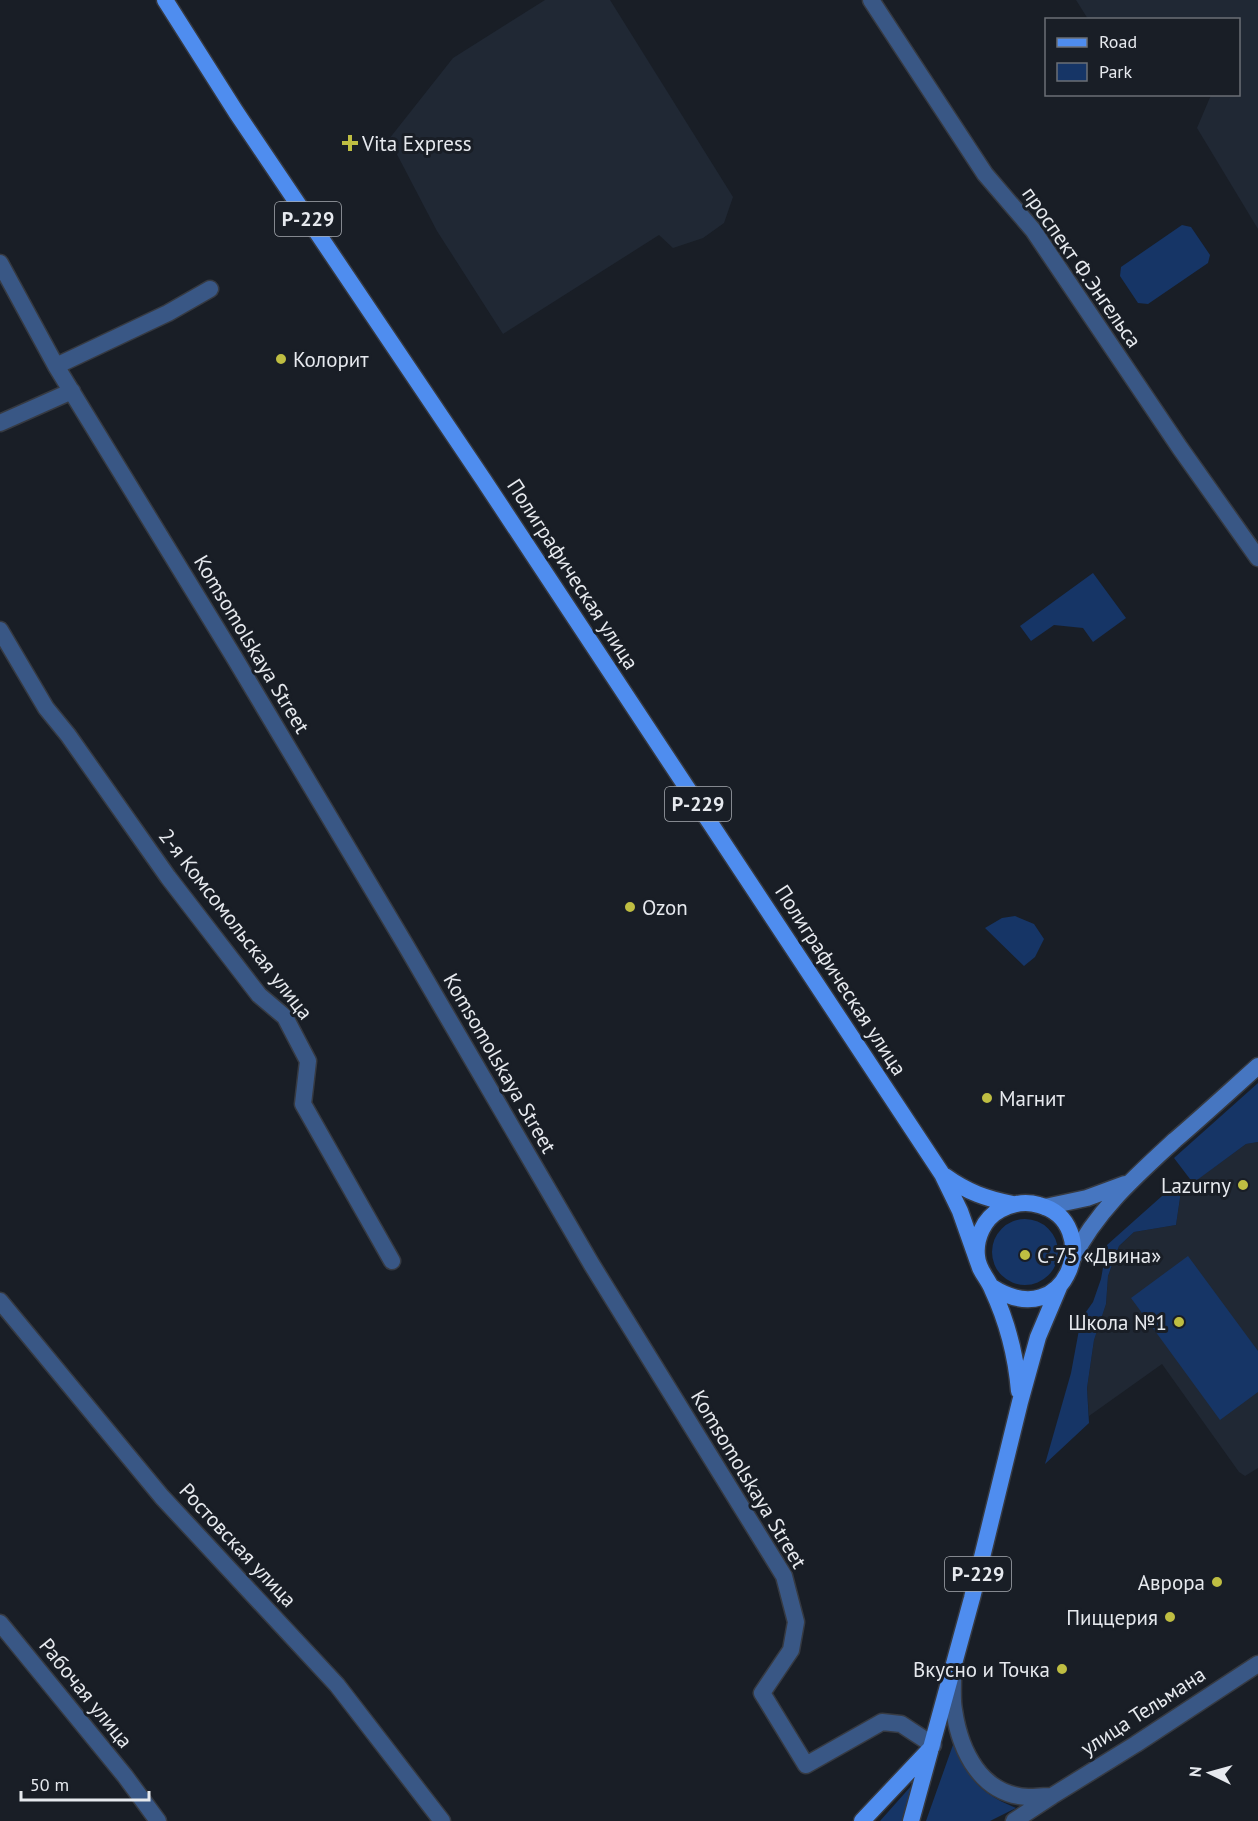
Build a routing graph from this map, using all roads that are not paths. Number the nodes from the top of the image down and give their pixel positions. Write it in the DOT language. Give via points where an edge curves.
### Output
graph roads {
  1 [pos="165,0"];
  2 [pos="872,0"];
  3 [pos="0,263"];
  4 [pos="210,289"];
  5 [pos="56,366"];
  6 [pos="72,391"];
  7 [pos="0,423"];
  8 [pos="1258,558"];
  9 [pos="0,630"];
  10 [pos="1258,1066"];
  11 [pos="942,1174"];
  12 [pos="1129,1182"];
  13 [pos="1013,1204"];
  14 [pos="1045,1207"];
  15 [pos="1074,1258"];
  16 [pos="392,1261"];
  17 [pos="978,1262"];
  18 [pos="1060,1285"];
  19 [pos="992,1287"];
  20 [pos="0,1301"];
  21 [pos="1020,1402"];
  22 [pos="0,1623"];
  23 [pos="1258,1664"];
  24 [pos="954,1667"];
  25 [pos="933,1745"];
  26 [pos="1052,1796"];
  27 [pos="159,1821"];
  28 [pos="442,1821"];
  29 [pos="862,1821"];
  30 [pos="911,1821"];
  31 [pos="1014,1821"];
  1 -- 11 [label="main road, Полиграфическая улица / Р-229"];
  2 -- 8 [label="street, проспект Ф.Энгельса" via="985,174 1033,230"];
  3 -- 5 [label="street, Komsomolskaya Street"];
  4 -- 5 [label="street"];
  5 -- 6 [label="street, Komsomolskaya Street"];
  6 -- 7 [label="street"];
  6 -- 25 [label="street, Komsomolskaya Street" via="405,944 592,1265 784,1576 796,1622 791,1650 762,1693 806,1765 882,1722 901,1724"];
  9 -- 16 [label="street, 2-я Комсомольская улица" via="46,708 168,877 259,995 285,1017 308,1061 303,1104"];
  10 -- 12 [label="main road"];
  11 -- 13 [label="main road, Полиграфическая улица / Р-229" via="974,1193"];
  11 -- 17 [label="main road, Полиграфическая улица / Р-229"];
  12 -- 14 [label="main road" via="1087,1198"];
  12 -- 15 [label="main road" via="1096,1219"];
  13 -- 14 [label="main road, Полиграфическая улица / Р-229" via="1029,1202"];
  13 -- 17 [label="main road" via="987,1221 979,1236"];
  14 -- 15 [label="main road" via="1066,1225 1073,1241"];
  15 -- 18 [label="main road, Полиграфическая улица / Р-229"];
  17 -- 19 [label="main road, Полиграфическая улица / Р-229"];
  18 -- 19 [label="main road" via="1044,1296 1027,1300 1006,1296"];
  18 -- 21 [label="main road, Полиграфическая улица / Р-229" via="1038,1337"];
  19 -- 21 [label="main road, Полиграфическая улица / Р-229" via="1011,1340"];
  20 -- 28 [label="street, Ростовская улица" via="162,1497 337,1685"];
  21 -- 24 [label="main road, Полиграфическая улица / Р-229"];
  22 -- 27 [label="street, Рабочая улица"];
  23 -- 26 [label="street, улица Тельмана"];
  24 -- 25 [label="main road, Полиграфическая улица / Р-229"];
  24 -- 26 [label="street" via="953,1708 959,1735 975,1770 991,1785 1011,1794"];
  25 -- 29 [label="main road, Полиграфическая улица / Р-229"];
  25 -- 30 [label="main road, Полиграфическая улица / Р-229"];
  26 -- 31 [label="street, улица Тельмана"];
}
